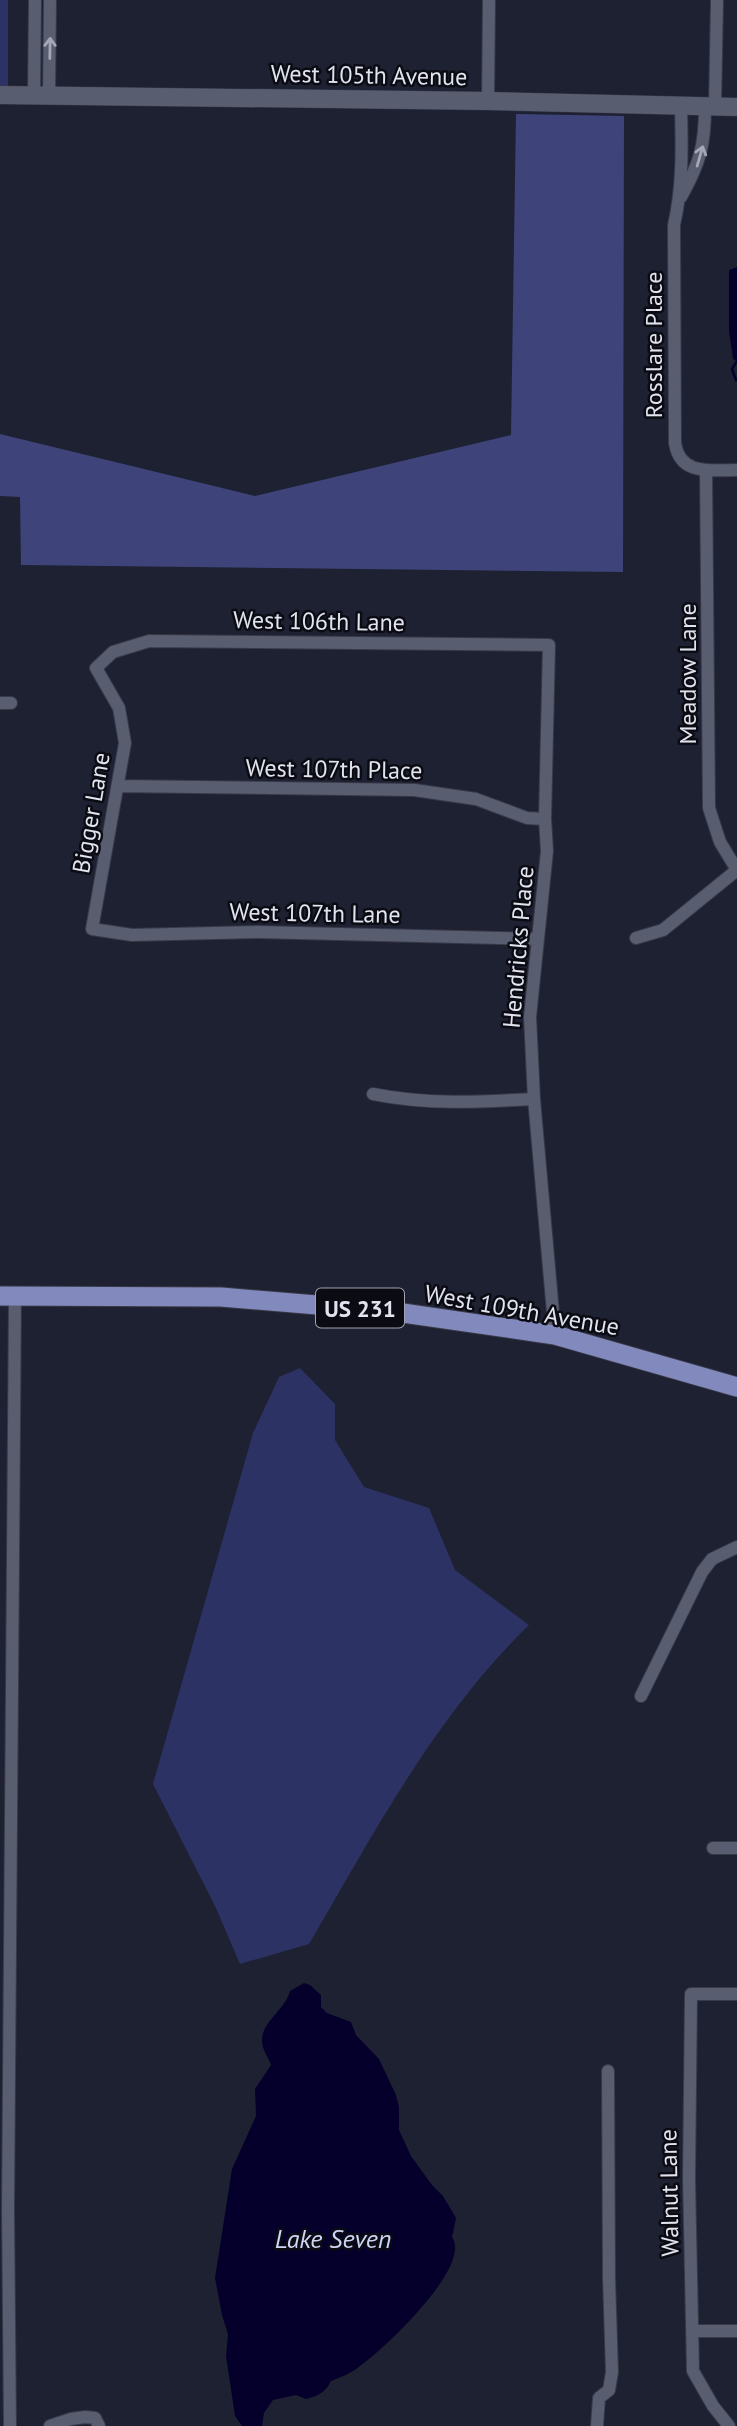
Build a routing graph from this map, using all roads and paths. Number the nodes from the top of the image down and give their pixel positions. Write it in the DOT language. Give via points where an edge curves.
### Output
graph roads {
  1 [pos="34,0"];
  2 [pos="50,0"];
  3 [pos="489,0"];
  4 [pos="717,0"];
  5 [pos="0,95"];
  6 [pos="41,96"];
  7 [pos="488,101"];
  8 [pos="681,106"];
  9 [pos="710,106"];
  10 [pos="737,107"];
  11 [pos="680,200"];
  12 [pos="737,470"];
  13 [pos="706,471"];
  14 [pos="549,645"];
  15 [pos="96,668"];
  16 [pos="118,786"];
  17 [pos="545,819"];
  18 [pos="737,870"];
  19 [pos="92,929"];
  20 [pos="636,938"];
  21 [pos="538,939"];
  22 [pos="373,1094"];
  23 [pos="534,1099"];
  24 [pos="8,1296"];
  25 [pos="555,1335"];
  26 [pos="737,1387"];
  27 [pos="737,1547"];
  28 [pos="641,1696"];
  29 [pos="713,1848"];
  30 [pos="737,1848"];
  31 [pos="737,1994"];
  32 [pos="608,2071"];
  33 [pos="693,2330"];
  34 [pos="737,2331"];
  35 [pos="10,2426"];
  36 [pos="50,2426"];
  37 [pos="99,2426"];
  38 [pos="597,2426"];
  39 [pos="729,2426"];
  1 -- 6 [label="street"];
  6 -- 2 [label="street, one-way"];
  3 -- 7 [label="street"];
  4 -- 9 [label="street, Rosslare Place"];
  5 -- 6 [label="street, West 105th Avenue"];
  6 -- 7 [label="street, West 105th Avenue"];
  7 -- 8 [label="street, West 105th Avenue"];
  8 -- 9 [label="street, West 105th Avenue"];
  8 -- 11 [label="street, Rosslare Place"];
  9 -- 10 [label="street, West 105th Avenue"];
  11 -- 9 [label="street, Rosslare Place, one-way" via="696,170"];
  11 -- 13 [label="street, Rosslare Place" via="674,225 674,443 684,463"];
  12 -- 13 [label="street"];
  13 -- 18 [label="street, Meadow Lane" via="709,808 720,842"];
  14 -- 15 [label="street, West 106th Lane" via="149,641 113,652"];
  14 -- 17 [label="street, Hendricks Place"];
  15 -- 16 [label="street, Bigger Lane" via="119,708 125,743"];
  16 -- 17 [label="street, West 107th Place" via="414,790 475,799 527,818"];
  16 -- 19 [label="street, Bigger Lane"];
  17 -- 21 [label="street, Hendricks Place" via="547,851"];
  18 -- 20 [label="street" via="663,930"];
  19 -- 21 [label="street, West 107th Lane" via="132,935 258,932"];
  21 -- 23 [label="street, Hendricks Place" via="530,1017"];
  22 -- 23 [label="street" via="458,1103"];
  23 -- 25 [label="street, Hendricks Place"];
  24 -- 25 [label="main road, West 109th Avenue / US 231" via="221,1297 389,1311"];
  24 -- 35 [label="street"];
  25 -- 26 [label="main road, West 109th Avenue / US 231"];
  27 -- 28 [label="street" via="712,1559 702,1572"];
  29 -- 30 [label="street"];
  31 -- 33 [label="street, Walnut Lane" via="691,1994"];
  32 -- 38 [label="street" via="612,2372 608,2390 599,2398"];
  33 -- 34 [label="street"];
  33 -- 39 [label="street, Walnut Lane" via="693,2371"];
  36 -- 37 [label="street" via="85,2417 95,2418"];
}
